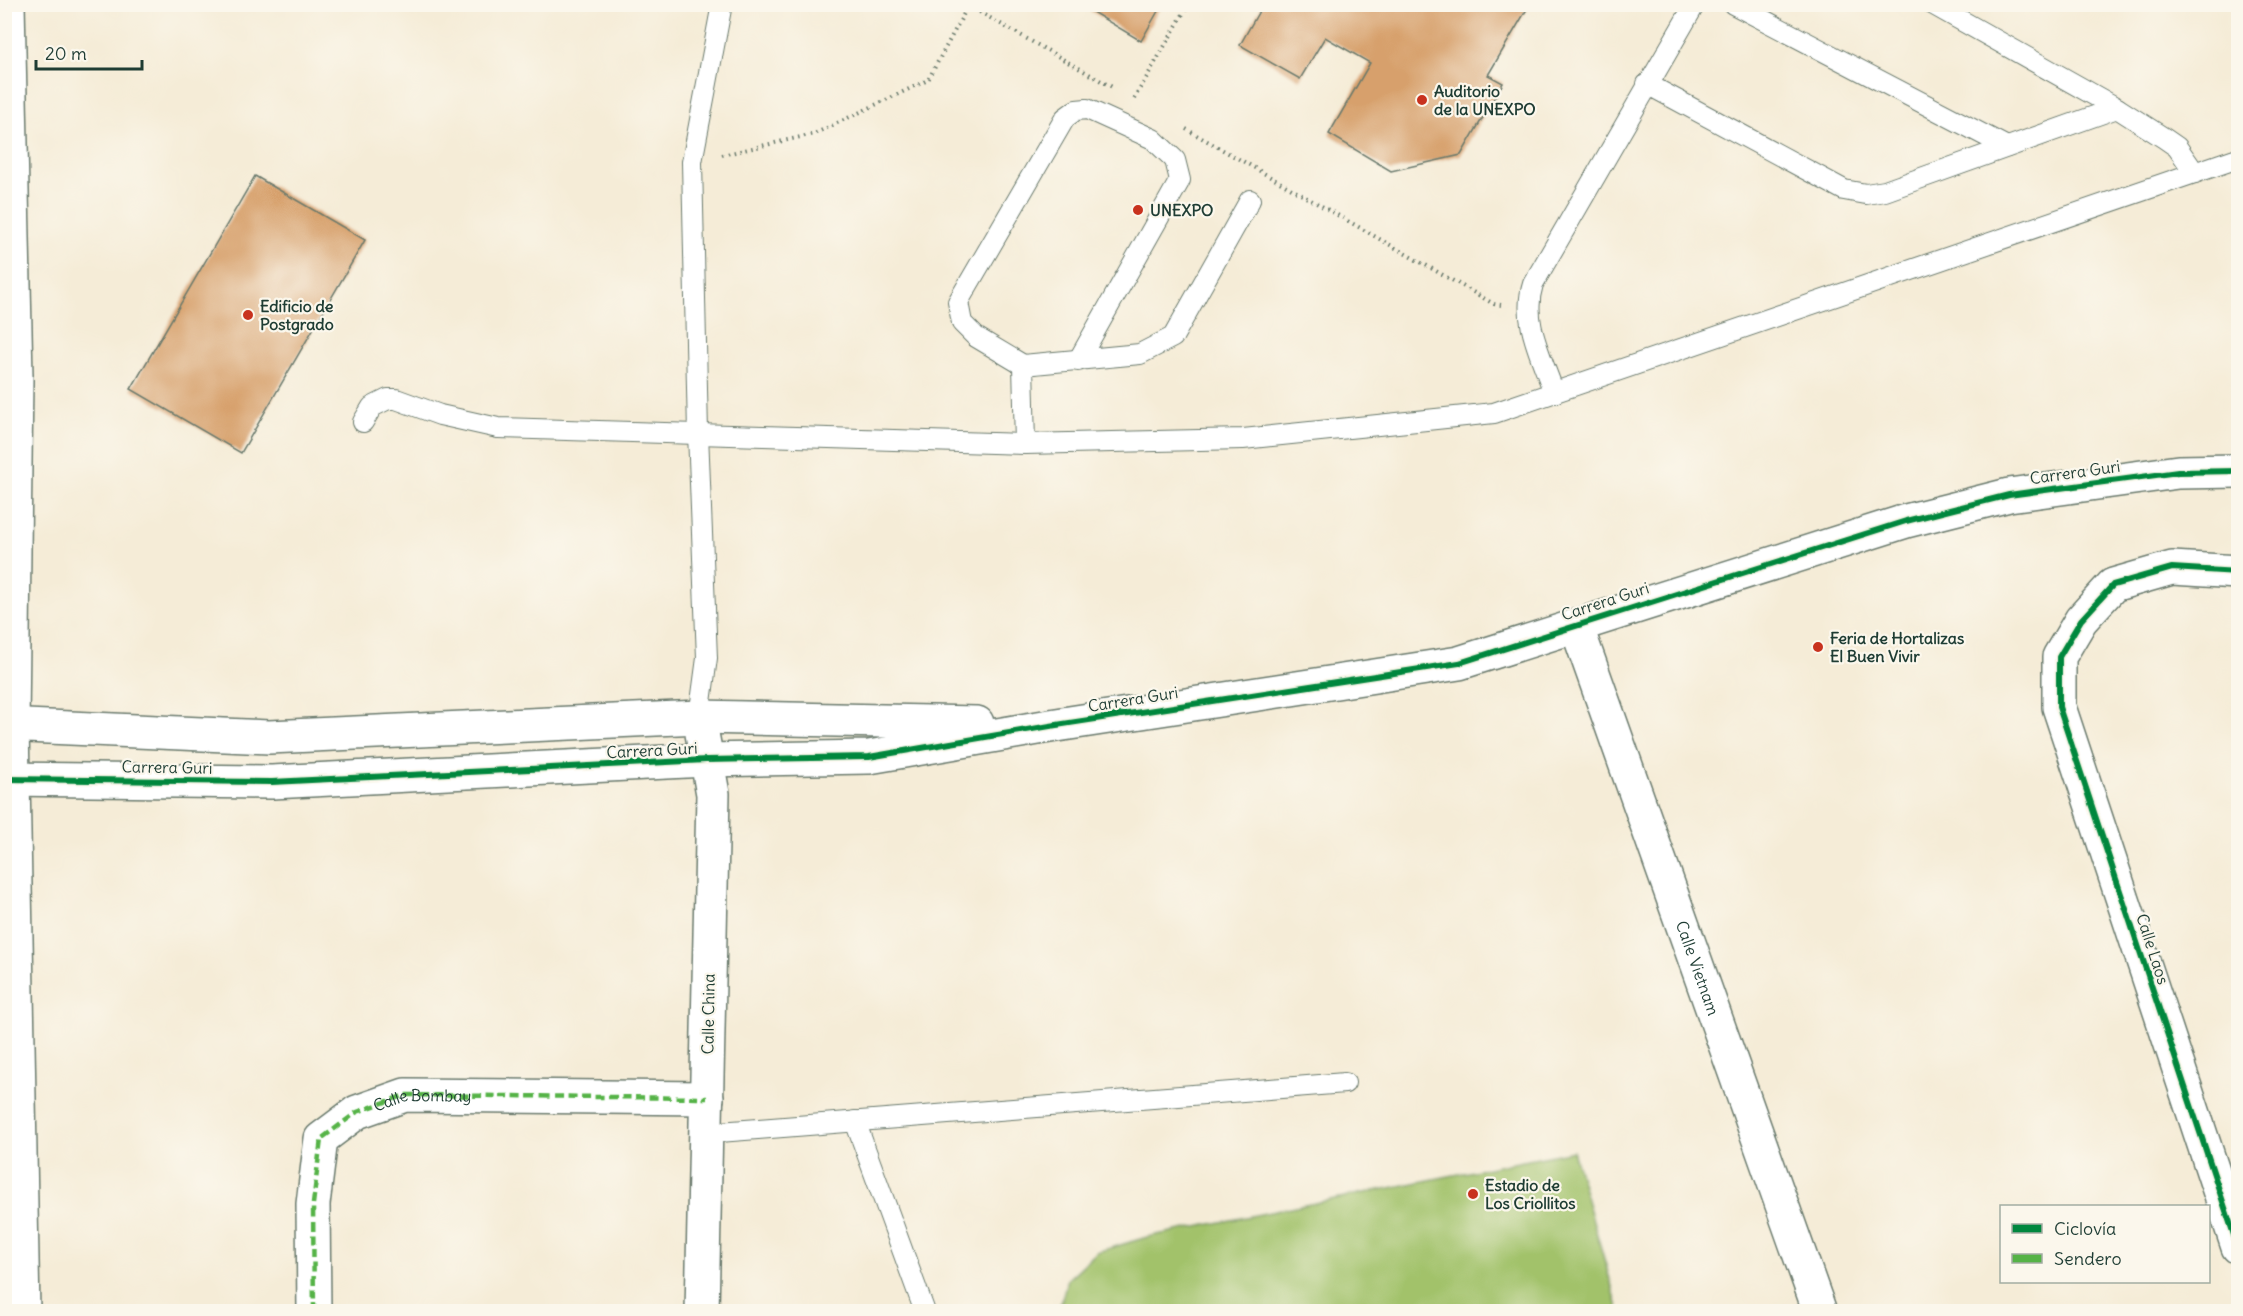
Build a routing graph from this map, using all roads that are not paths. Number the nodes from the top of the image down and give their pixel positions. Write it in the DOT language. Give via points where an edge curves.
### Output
graph roads {
  1 [pos="8,4"];
  2 [pos="722,4"];
  3 [pos="1695,4"];
  4 [pos="1733,4"];
  5 [pos="1932,4"];
  6 [pos="1647,84"];
  7 [pos="2117,108"];
  8 [pos="2007,147"];
  9 [pos="2238,158"];
  10 [pos="2195,172"];
  11 [pos="1250,200"];
  12 [pos="1078,361"];
  13 [pos="1023,365"];
  14 [pos="1554,393"];
  15 [pos="363,422"];
  16 [pos="698,434"];
  17 [pos="1025,444"];
  18 [pos="2238,471"];
  19 [pos="2238,572"];
  20 [pos="1576,625"];
  21 [pos="699,717"];
  22 [pos="8,725"];
  23 [pos="1050,726"];
  24 [pos="706,760"];
  25 [pos="9,779"];
  26 [pos="1345,1083"];
  27 [pos="707,1098"];
  28 [pos="855,1121"];
  29 [pos="706,1133"];
  30 [pos="2238,1247"];
  31 [pos="23,1311"];
  32 [pos="314,1311"];
  33 [pos="702,1311"];
  34 [pos="926,1311"];
  35 [pos="1820,1311"];
  1 -- 22 [label="street" via="16,376"];
  2 -- 16 [label="lane" via="692,162"];
  3 -- 6 [label="lane"];
  4 -- 8 [label="lane"];
  5 -- 7 [label="lane"];
  6 -- 8 [label="lane" via="1844,190 1866,194 1886,192"];
  6 -- 14 [label="lane" via="1538,273 1529,296 1529,321"];
  7 -- 8 [label="lane"];
  7 -- 10 [label="lane" via="2177,147"];
  9 -- 10 [label="lane"];
  10 -- 14 [label="lane"];
  11 -- 12 [label="lane" via="1173,337 1140,354"];
  12 -- 13 [label="lane"];
  12 -- 13 [label="lane" via="1180,180 1175,160 1153,139 1087,109 1065,118 958,302 962,323 976,337"];
  13 -- 17 [label="lane"];
  14 -- 17 [label="lane" via="1494,413 1242,439"];
  15 -- 16 [label="lane" via="372,407 396,399 440,415 498,428"];
  16 -- 17 [label="lane"];
  16 -- 21 [label="lane" via="707,658"];
  18 -- 20 [label="street, Carrera Guri" via="2178,472 2009,495 1906,521"];
  19 -- 30 [label="street, Calle Laos" via="2172,568 2113,585 2080,620 2059,657 2059,707"];
  20 -- 23 [label="street, Carrera Guri" via="1459,663"];
  20 -- 35 [label="street, Calle Vietnam"];
  21 -- 22 [label="street, Carrera Guri" via="269,737"];
  21 -- 23 [label="street, Carrera Guri"];
  21 -- 24 [label="street, Calle China"];
  22 -- 25 [label="street"];
  23 -- 24 [label="street, Carrera Guri" via="869,757"];
  24 -- 25 [label="street, Carrera Guri" via="272,782"];
  24 -- 27 [label="street, Calle China" via="713,794"];
  25 -- 31 [label="street"];
  26 -- 28 [label="lane"];
  27 -- 29 [label="street, Calle China"];
  27 -- 32 [label="street, Calle Bombay" via="405,1095 357,1112 321,1139 313,1204"];
  28 -- 29 [label="lane"];
  28 -- 34 [label="lane"];
  29 -- 33 [label="street, Calle China"];
}
